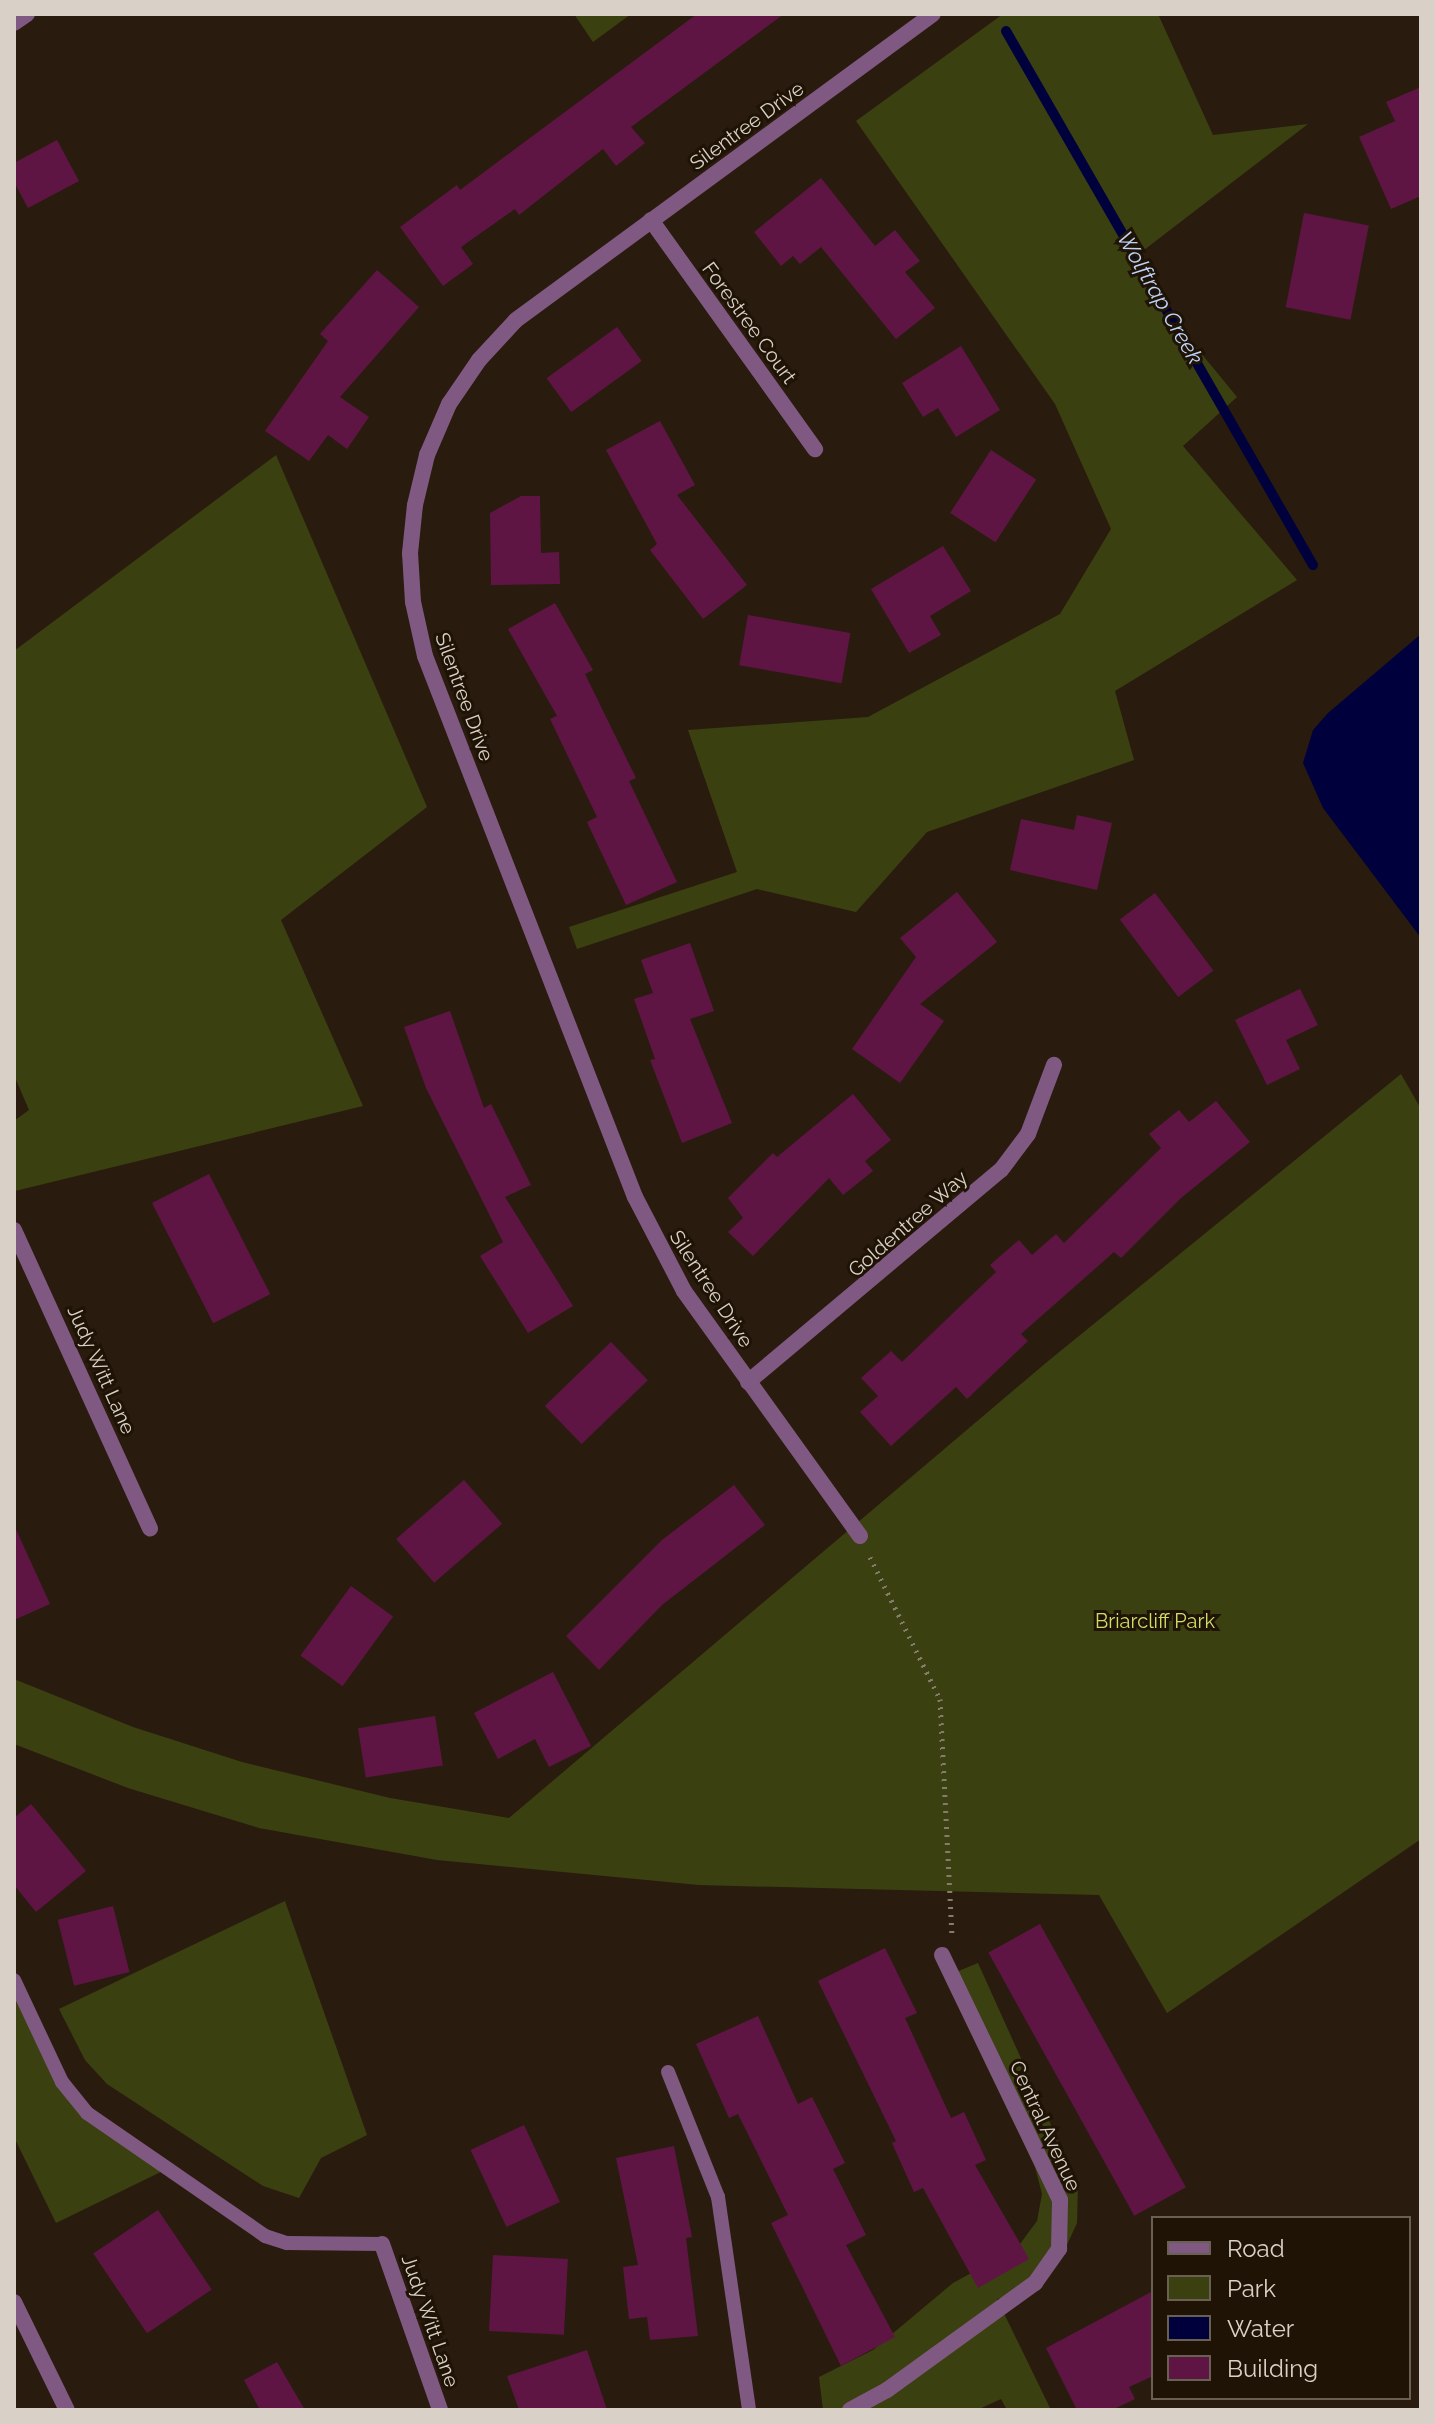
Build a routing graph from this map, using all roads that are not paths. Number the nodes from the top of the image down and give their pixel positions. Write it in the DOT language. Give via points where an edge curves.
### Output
graph roads {
  1 [pos="27,14"];
  2 [pos="933,14"];
  3 [pos="14,23"];
  4 [pos="651,220"];
  5 [pos="815,449"];
  6 [pos="1054,1065"];
  7 [pos="14,1230"];
  8 [pos="748,1382"];
  9 [pos="150,1528"];
  10 [pos="860,1536"];
  11 [pos="942,1955"];
  12 [pos="14,1980"];
  13 [pos="668,2072"];
  14 [pos="382,2244"];
  15 [pos="14,2302"];
  16 [pos="67,2410"];
  17 [pos="440,2410"];
  18 [pos="749,2410"];
  19 [pos="850,2410"];
  1 -- 3 [label="street"];
  2 -- 4 [label="street, Silentree Drive"];
  4 -- 5 [label="street, Forestree Court"];
  4 -- 8 [label="street, Silentree Drive" via="516,320 449,404 427,455 415,505 413,602 425,656 635,1197 684,1291"];
  6 -- 8 [label="street, Goldentree Way" via="1028,1134 1001,1170"];
  7 -- 9 [label="street, Judy Witt Lane"];
  8 -- 10 [label="street, Silentree Drive"];
  11 -- 19 [label="street, Central Avenue" via="1060,2200 1059,2249 1035,2283 887,2390"];
  12 -- 14 [label="lane" via="62,2082 99,2121 265,2236 287,2243"];
  13 -- 18 [label="lane" via="718,2197"];
  14 -- 17 [label="street, Judy Witt Lane"];
  15 -- 16 [label="street"];
}
